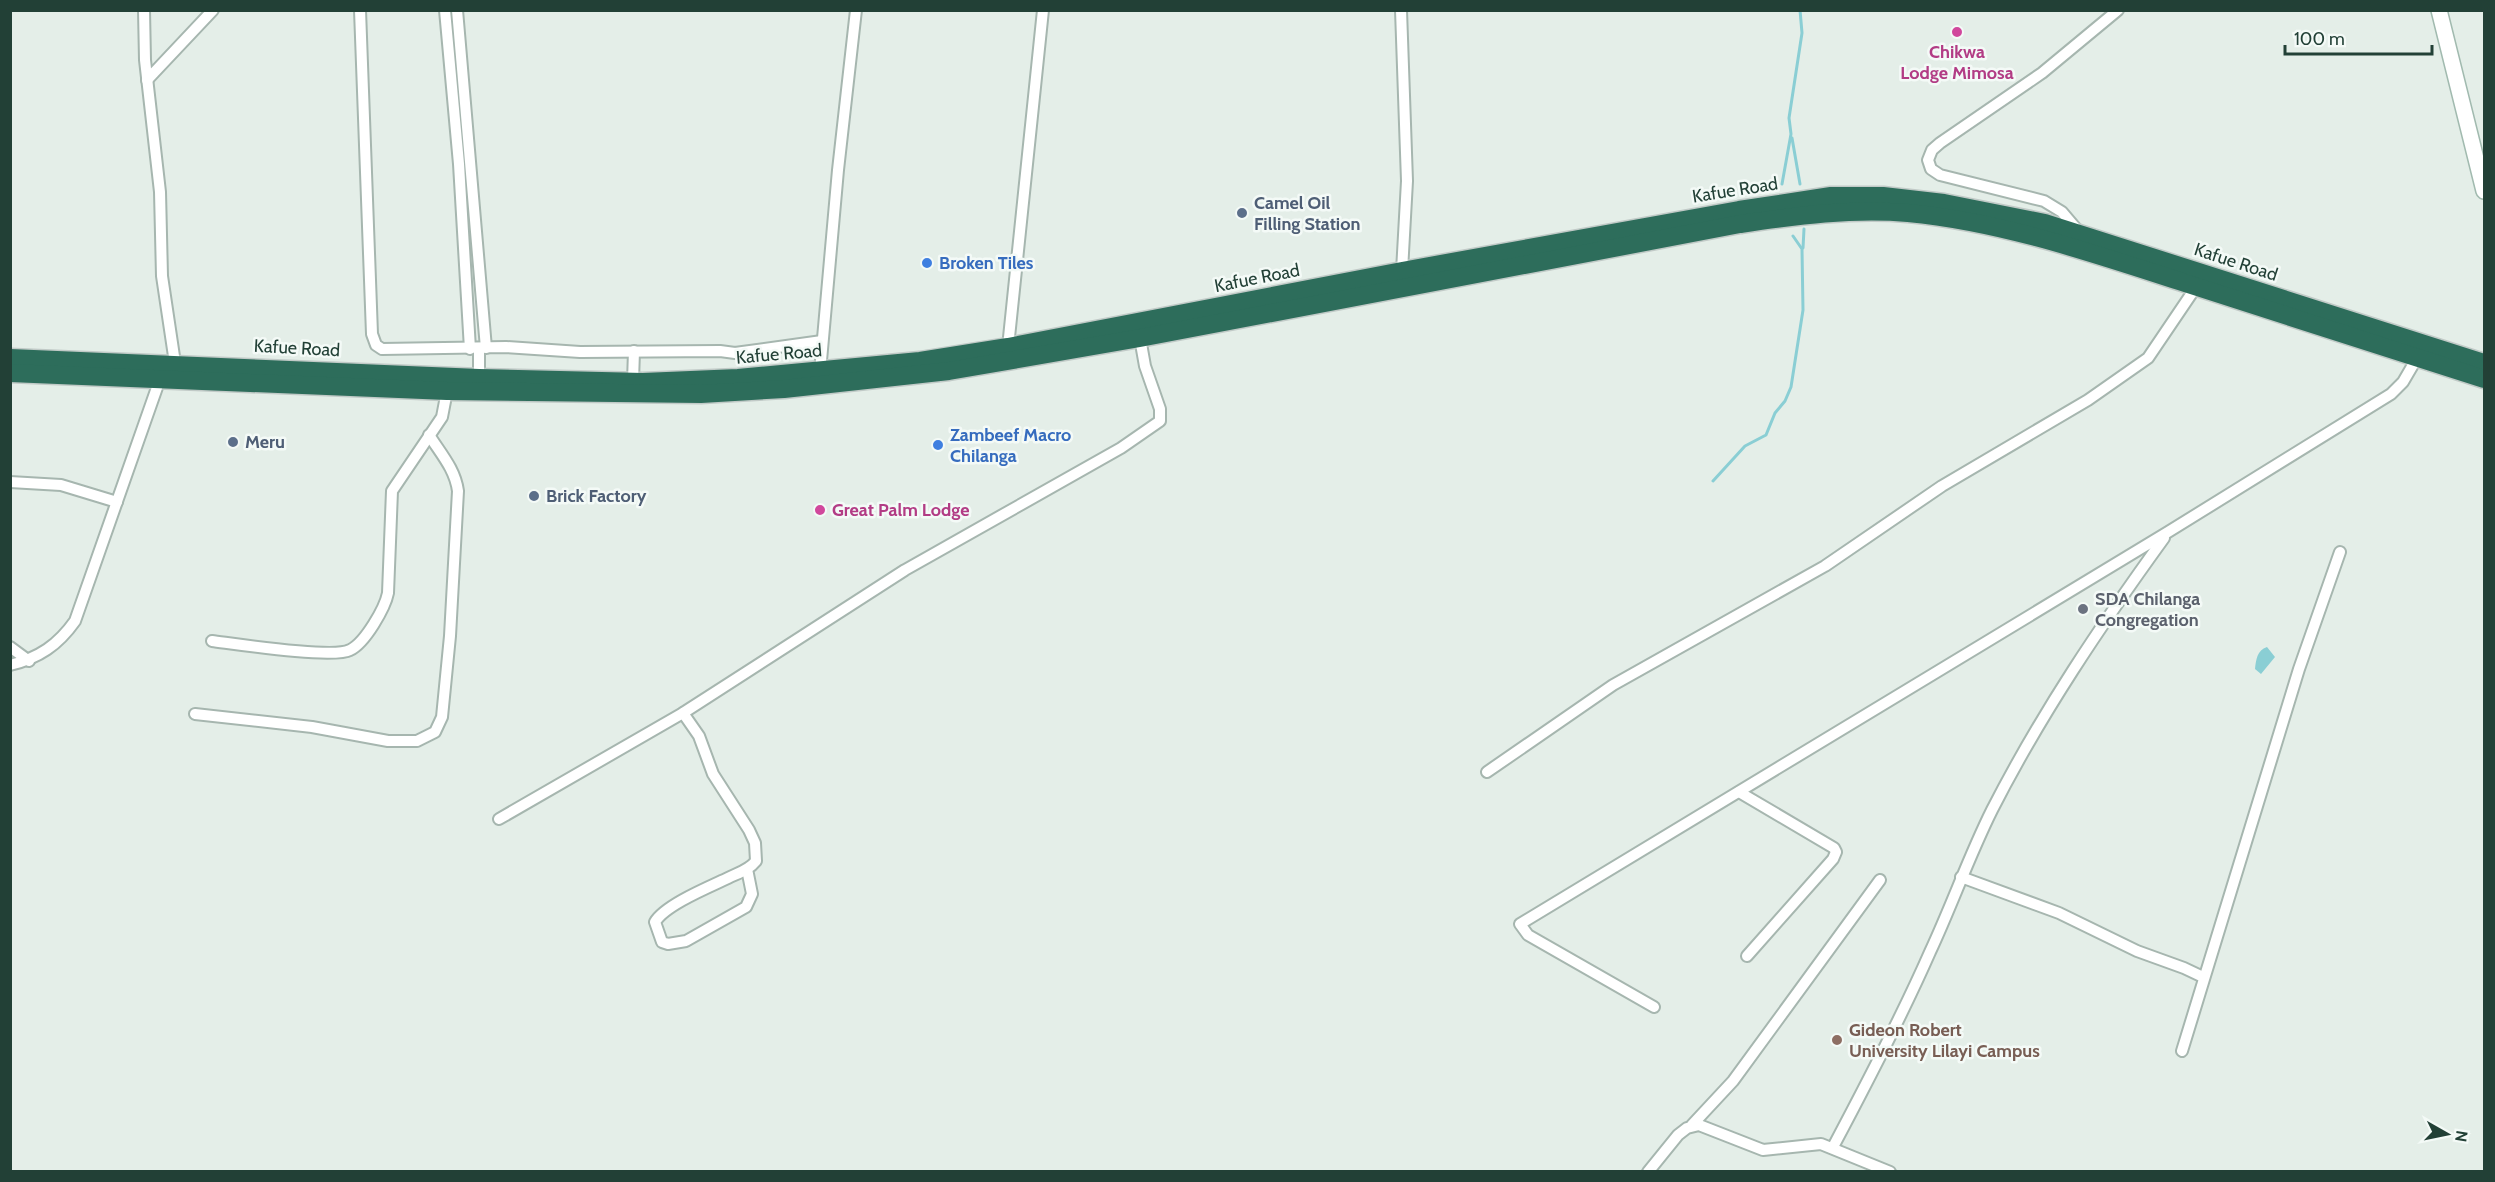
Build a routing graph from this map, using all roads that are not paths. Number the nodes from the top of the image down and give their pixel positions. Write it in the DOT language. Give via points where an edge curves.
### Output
graph roads {
  1 [pos="144,10"];
  2 [pos="213,10"];
  3 [pos="360,10"];
  4 [pos="445,10"];
  5 [pos="457,10"];
  6 [pos="856,10"];
  7 [pos="1043,10"];
  8 [pos="1401,10"];
  9 [pos="2118,10"];
  10 [pos="2439,10"];
  11 [pos="147,80"];
  12 [pos="2484,190"];
  13 [pos="2081,234"];
  14 [pos="1402,271"];
  15 [pos="2196,287"];
  16 [pos="1140,338"];
  17 [pos="822,342"];
  18 [pos="1008,347"];
  19 [pos="478,348"];
  20 [pos="634,351"];
  21 [pos="10,358"];
  22 [pos="2417,358"];
  23 [pos="175,363"];
  24 [pos="2484,363"];
  25 [pos="820,372"];
  26 [pos="10,373"];
  27 [pos="479,378"];
  28 [pos="160,379"];
  29 [pos="2484,379"];
  30 [pos="633,381"];
  31 [pos="447,391"];
  32 [pos="429,435"];
  33 [pos="10,482"];
  34 [pos="117,502"];
  35 [pos="2168,532"];
  36 [pos="2340,552"];
  37 [pos="212,641"];
  38 [pos="10,646"];
  39 [pos="29,661"];
  40 [pos="10,665"];
  41 [pos="683,713"];
  42 [pos="195,714"];
  43 [pos="1488,772"];
  44 [pos="1739,792"];
  45 [pos="499,819"];
  46 [pos="747,870"];
  47 [pos="1962,877"];
  48 [pos="1880,880"];
  49 [pos="1747,956"];
  50 [pos="2203,978"];
  51 [pos="1654,1007"];
  52 [pos="2182,1051"];
  53 [pos="1692,1125"];
  54 [pos="1833,1148"];
  55 [pos="1648,1172"];
  56 [pos="1890,1172"];
  1 -- 11 [label="street"];
  2 -- 11 [label="street"];
  3 -- 19 [label="street" via="375,345 382,349"];
  4 -- 19 [label="street"];
  5 -- 19 [label="street"];
  6 -- 17 [label="street"];
  7 -- 18 [label="street"];
  8 -- 14 [label="street" via="1407,181"];
  9 -- 13 [label="street" via="2042,73 1940,143 1928,160 1931,169 1940,175 2044,201 2066,216"];
  10 -- 12 [label="street"];
  11 -- 23 [label="street" via="160,192 162,276"];
  13 -- 14 [label="highway, Kafue Road" via="1972,207 1883,196 1831,196"];
  13 -- 24 [label="highway, Kafue Road"];
  14 -- 18 [label="highway, Kafue Road"];
  15 -- 16 [label="highway, Kafue Road" via="1998,228 1908,213 1833,212 1740,224"];
  15 -- 22 [label="highway, Kafue Road"];
  15 -- 43 [label="street" via="2148,358 2088,400 1942,486 1824,566 1613,685"];
  16 -- 31 [label="highway, Kafue Road" via="949,371 784,389 701,394"];
  16 -- 41 [label="street" via="1160,421 1121,448 905,570"];
  17 -- 20 [label="street" via="735,353"];
  17 -- 25 [label="street"];
  18 -- 25 [label="highway, Kafue Road"];
  19 -- 20 [label="street"];
  19 -- 27 [label="street"];
  20 -- 30 [label="street"];
  21 -- 23 [label="highway, Kafue Road"];
  22 -- 29 [label="highway, Kafue Road"];
  22 -- 35 [label="street" via="2391,394"];
  23 -- 27 [label="highway, Kafue Road"];
  25 -- 30 [label="highway, Kafue Road"];
  26 -- 28 [label="highway, Kafue Road"];
  27 -- 30 [label="highway, Kafue Road"];
  28 -- 31 [label="highway, Kafue Road"];
  28 -- 34 [label="street"];
  31 -- 32 [label="street" via="441,417"];
  32 -- 37 [label="street" via="393,487 385,606 356,646 343,652 282,651"];
  32 -- 42 [label="street" via="451,468 458,492 450,636 442,717 435,732 417,741 388,741 312,727"];
  33 -- 34 [label="street" via="61,486"];
  34 -- 39 [label="street" via="75,621 56,643"];
  35 -- 44 [label="street"];
  35 -- 47 [label="street" via="2062,685 1993,810"];
  36 -- 50 [label="street" via="2299,669"];
  38 -- 39 [label="street"];
  39 -- 40 [label="street"];
  41 -- 45 [label="street"];
  41 -- 46 [label="street" via="699,736 713,774 755,843 756,861"];
  44 -- 49 [label="street" via="1836,852"];
  44 -- 51 [label="street" via="1520,924 1528,935"];
  46 -- 46 [label="street" via="659,916 656,922 662,942 686,941 746,908 752,894"];
  47 -- 50 [label="street" via="2059,913"];
  47 -- 54 [label="street" via="1931,951"];
  48 -- 53 [label="street" via="1733,1080"];
  50 -- 52 [label="street"];
  53 -- 54 [label="street" via="1705,1126 1763,1150 1811,1144"];
  53 -- 55 [label="street" via="1678,1135"];
  54 -- 56 [label="street"];
}
